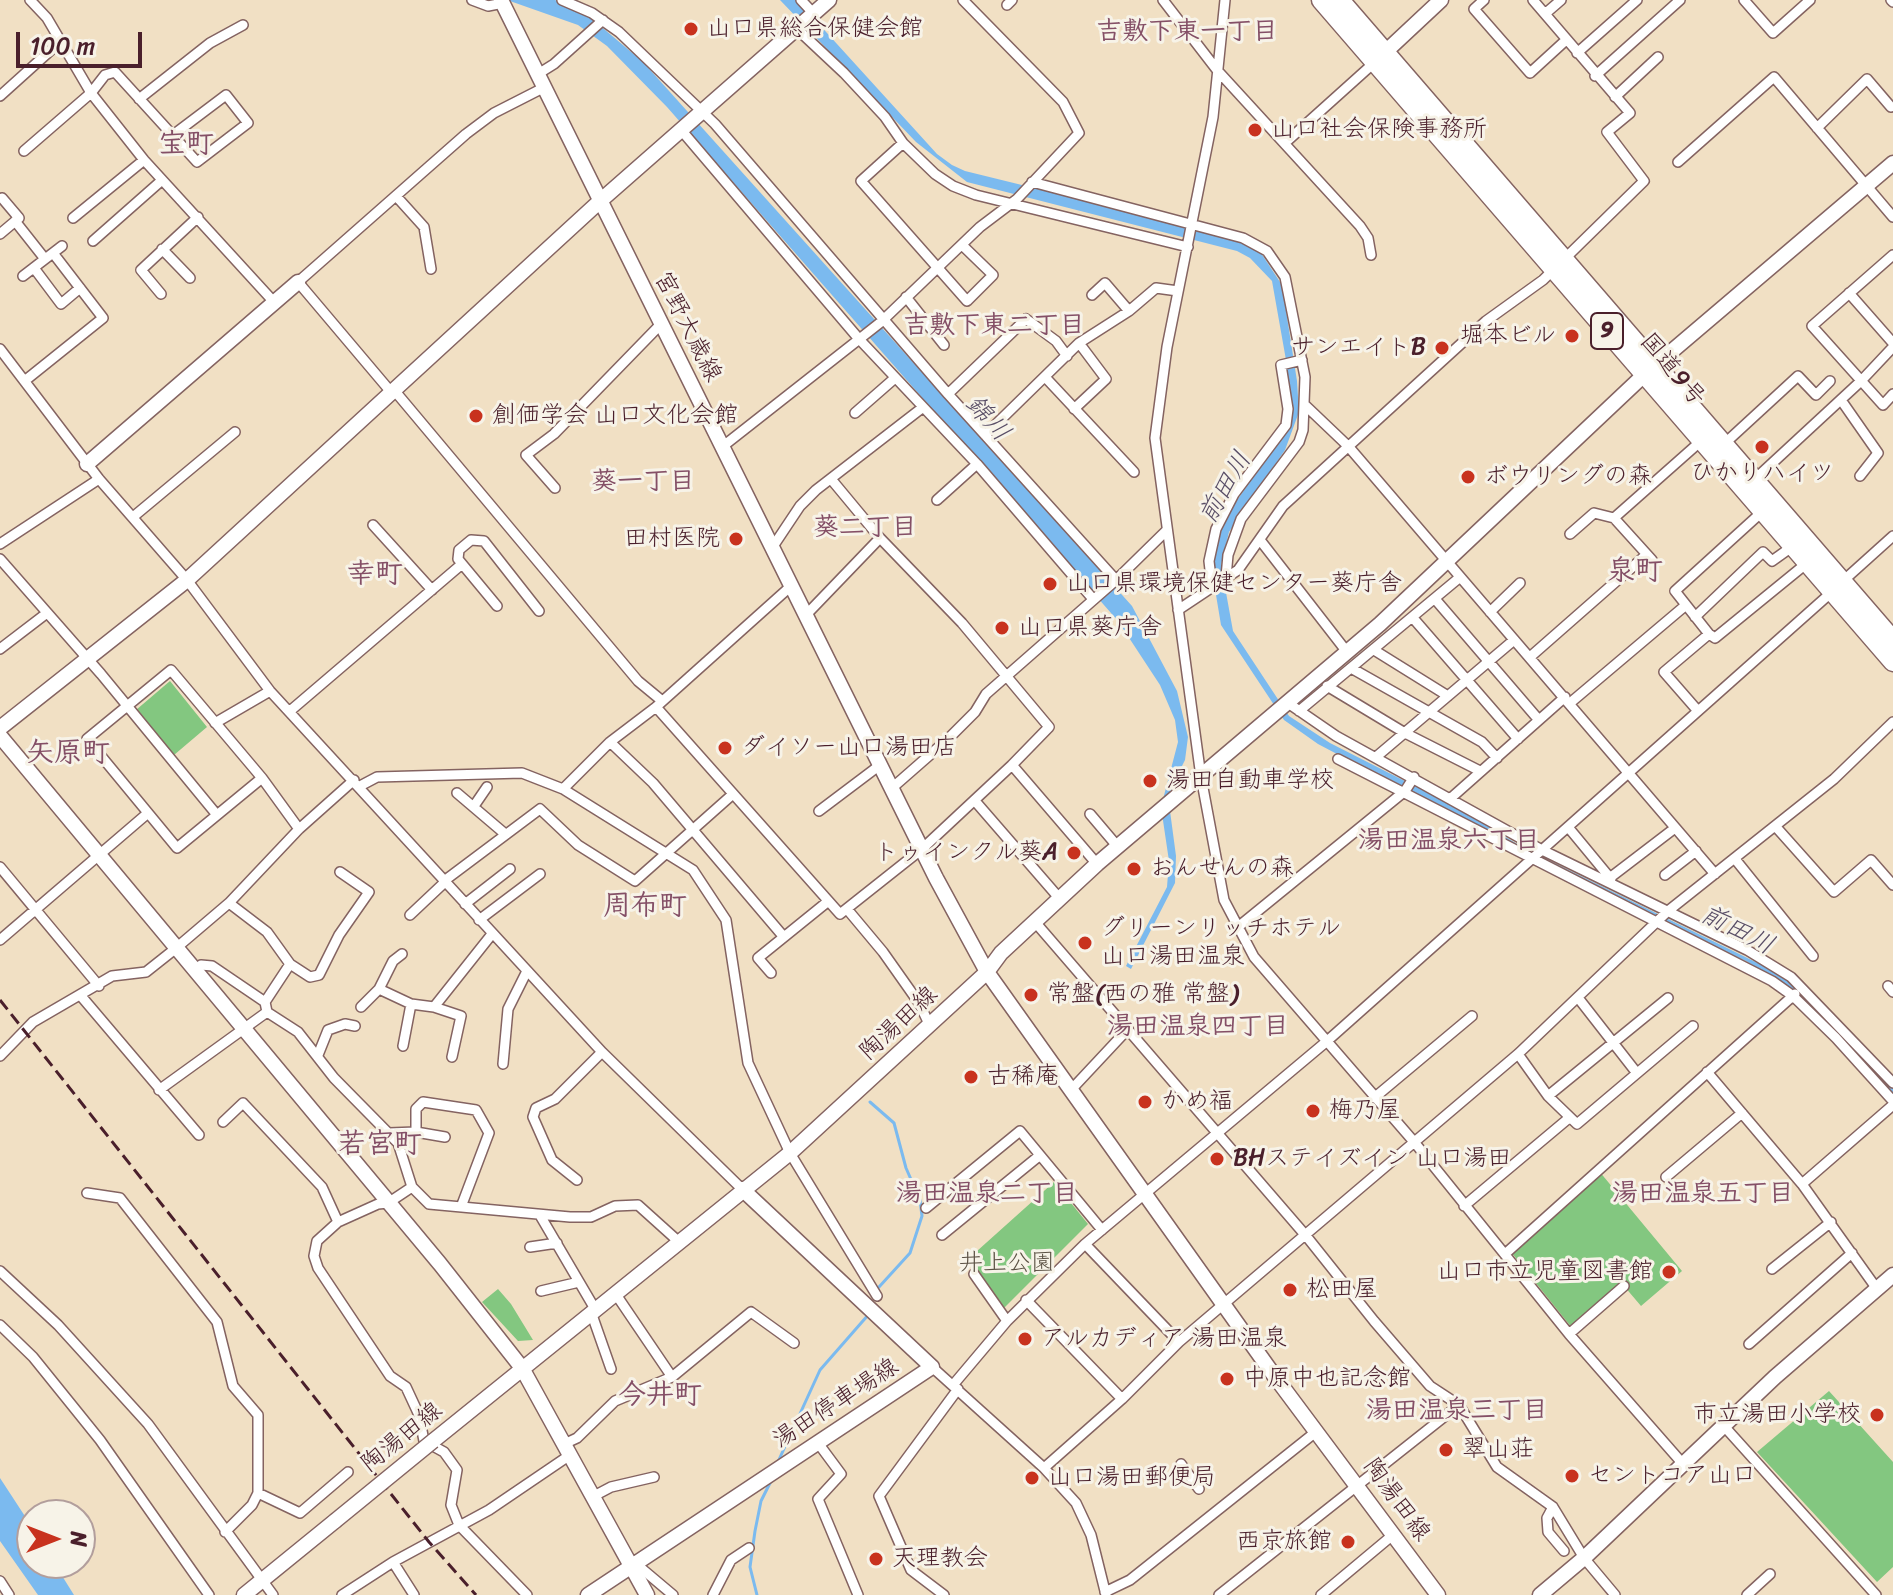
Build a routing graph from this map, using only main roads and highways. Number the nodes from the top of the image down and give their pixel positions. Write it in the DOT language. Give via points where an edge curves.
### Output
graph roads {
  1 [pos="829,0"];
  2 [pos="1321,0"];
  3 [pos="1340,0"];
  4 [pos="1441,0"];
  5 [pos="502,2"];
  6 [pos="1380,57"];
  7 [pos="1893,163"];
  8 [pos="599,202"];
  9 [pos="298,282"];
  10 [pos="1651,370"];
  11 [pos="87,464"];
  12 [pos="1838,586"];
  13 [pos="1893,640"];
  14 [pos="1893,662"];
  15 [pos="0,728"];
  16 [pos="0,736"];
  17 [pos="987,972"];
  18 [pos="742,1189"];
  19 [pos="1893,1275"];
  20 [pos="522,1368"];
  21 [pos="632,1566"];
  22 [pos="244,1595"];
  23 [pos="588,1595"];
  24 [pos="647,1595"];
  25 [pos="1438,1595"];
  26 [pos="1540,1595"];
  1 -- 8 [label="main road"];
  2 -- 6 [label="highway, 国道9号 / 9"];
  3 -- 6 [label="highway, 国道9号 / 9"];
  4 -- 6 [label="main road"];
  5 -- 8 [label="main road, 宮野大歳線"];
  6 -- 10 [label="highway, 国道9号 / 9"];
  7 -- 10 [label="main road"];
  8 -- 15 [label="main road" via="187,580"];
  8 -- 17 [label="main road, 宮野大歳線"];
  9 -- 11 [label="main road"];
  10 -- 12 [label="highway, 国道9号 / 9" via="1754,480"];
  10 -- 12 [label="highway, 国道9号 / 9" via="1701,441 1807,563"];
  10 -- 17 [label="main road" via="1447,564 1287,708 1097,864"];
  12 -- 13 [label="highway, 国道9号 / 9"];
  12 -- 14 [label="highway, 国道9号 / 9"];
  16 -- 20 [label="main road"];
  17 -- 18 [label="main road, 陶湯田線" via="790,1153"];
  17 -- 25 [label="main road, 陶湯田線"];
  18 -- 20 [label="main road, 陶湯田線"];
  18 -- 21 [label="main road, 湯田停車場線" via="872,1304 932,1367"];
  19 -- 26 [label="main road"];
  20 -- 21 [label="main road"];
  20 -- 22 [label="main road, 陶湯田線, bridge"];
  21 -- 23 [label="main road, 湯田停車場線"];
  21 -- 24 [label="main road"];
}
